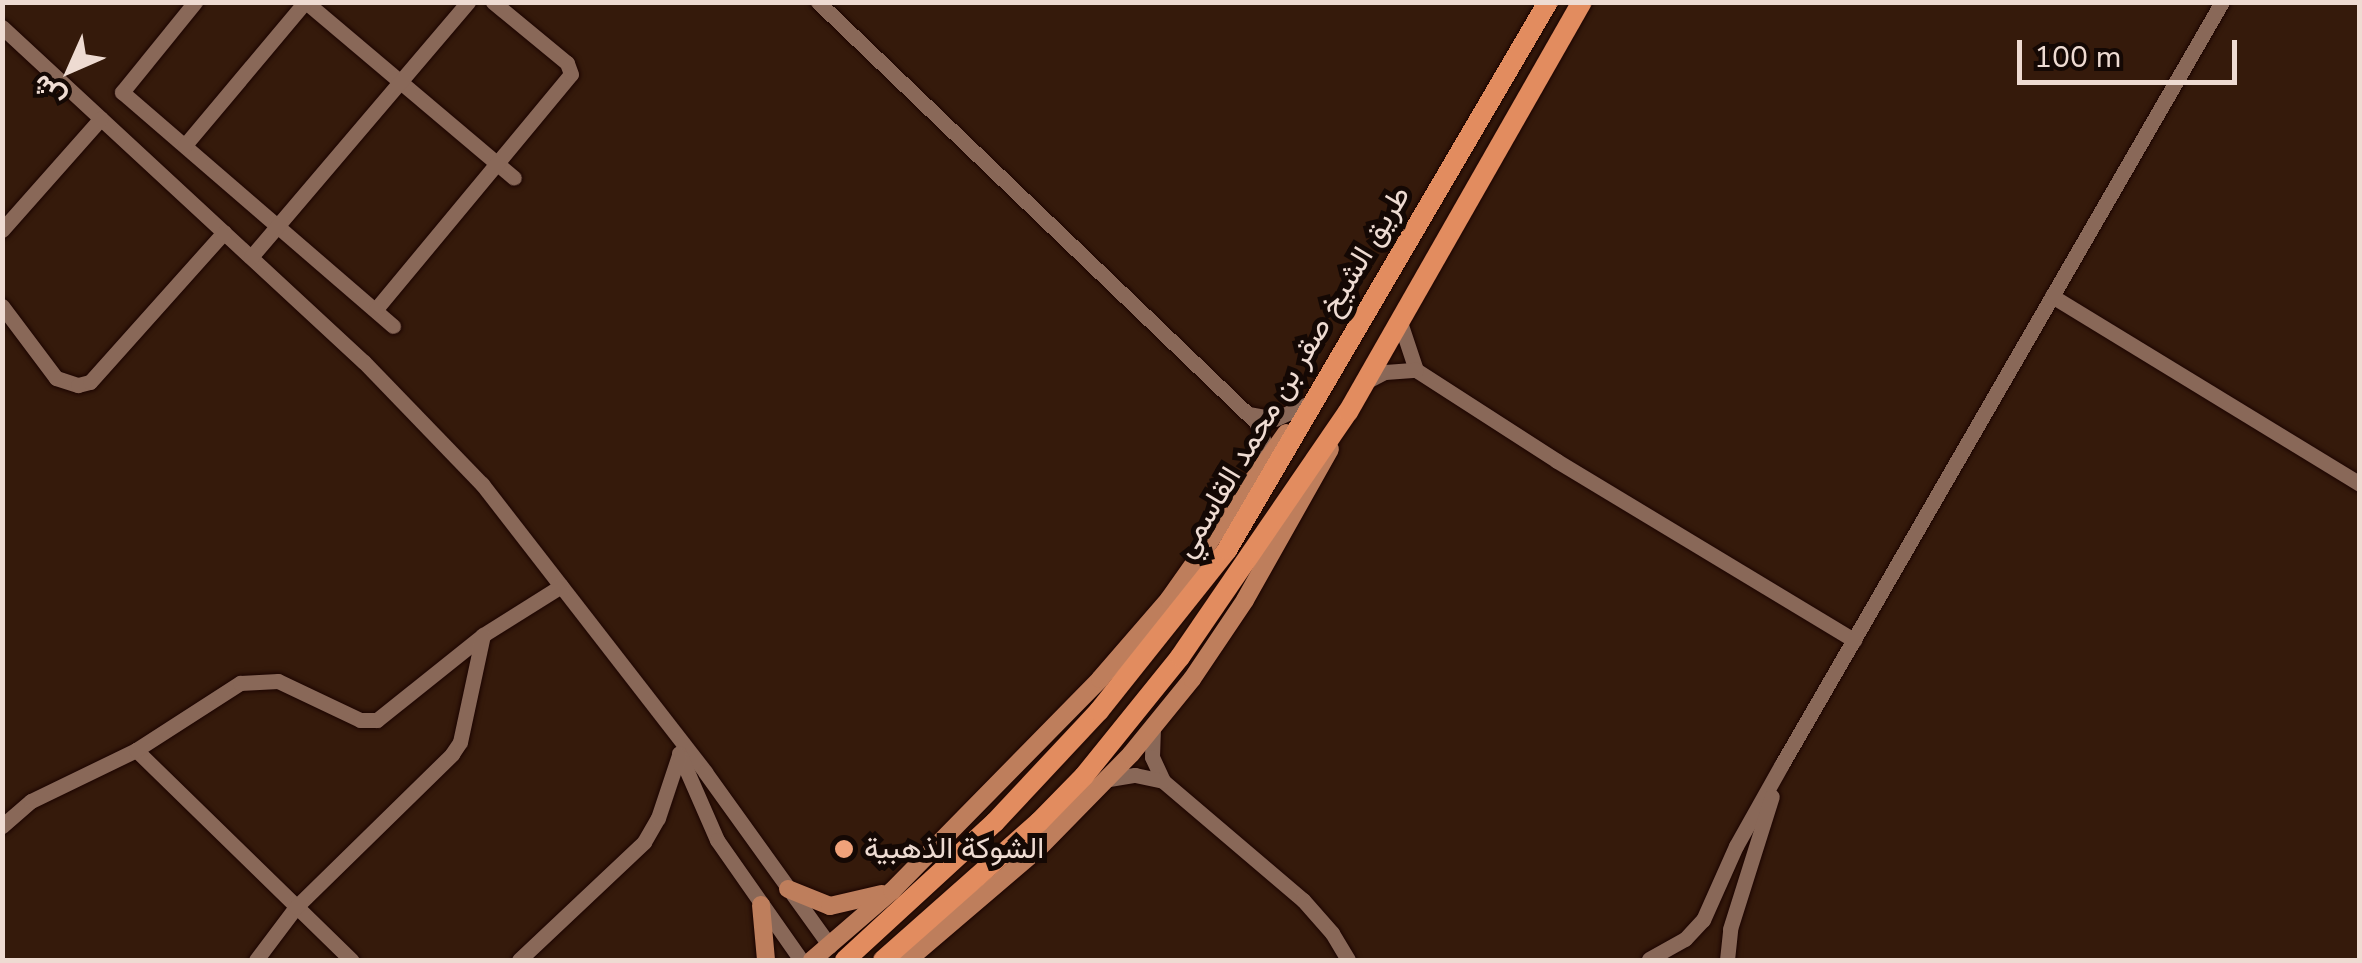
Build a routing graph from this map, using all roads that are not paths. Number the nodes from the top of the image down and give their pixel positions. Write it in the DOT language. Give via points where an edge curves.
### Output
graph roads {
  1 [pos="196,2"];
  2 [pos="305,2"];
  3 [pos="468,2"];
  4 [pos="493,2"];
  5 [pos="818,2"];
  6 [pos="1548,2"];
  7 [pos="1582,2"];
  8 [pos="2222,2"];
  9 [pos="2,28"];
  10 [pos="399,81"];
  11 [pos="101,118"];
  12 [pos="185,145"];
  13 [pos="499,165"];
  14 [pos="514,178"];
  15 [pos="278,223"];
  16 [pos="2,230"];
  17 [pos="224,232"];
  18 [pos="251,256"];
  19 [pos="2052,296"];
  20 [pos="2,306"];
  21 [pos="376,309"];
  22 [pos="1400,322"];
  23 [pos="393,326"];
  24 [pos="1416,370"];
  25 [pos="1366,381"];
  26 [pos="1326,382"];
  27 [pos="1309,403"];
  28 [pos="1348,412"];
  29 [pos="1248,414"];
  30 [pos="1264,464"];
  31 [pos="2360,484"];
  32 [pos="561,586"];
  33 [pos="483,635"];
  34 [pos="1854,640"];
  35 [pos="1154,726"];
  36 [pos="678,747"];
  37 [pos="136,750"];
  38 [pos="1782,764"];
  39 [pos="1109,778"];
  40 [pos="1163,782"];
  41 [pos="2,826"];
  42 [pos="788,889"];
  43 [pos="892,890"];
  44 [pos="761,905"];
  45 [pos="296,907"];
  46 [pos="537,955"];
  47 [pos="839,956"];
  48 [pos="913,958"];
  49 [pos="256,960"];
  50 [pos="351,960"];
  51 [pos="518,960"];
  52 [pos="766,960"];
  53 [pos="801,960"];
  54 [pos="812,960"];
  55 [pos="884,960"];
  56 [pos="1348,960"];
  57 [pos="1648,960"];
  58 [pos="1678,960"];
  59 [pos="1727,960"];
  1 -- 12 [label="street" via="122,92"];
  2 -- 10 [label="street"];
  2 -- 12 [label="street"];
  3 -- 10 [label="street"];
  4 -- 13 [label="street" via="567,63 571,74"];
  5 -- 29 [label="street"];
  6 -- 26 [label="highway, طريق الشيخ صقر بن محمد القاسمي"];
  7 -- 22 [label="highway, طريق الشيخ صقر بن محمد القاسمي"];
  8 -- 19 [label="street"];
  9 -- 11 [label="street"];
  10 -- 13 [label="street"];
  10 -- 15 [label="street"];
  11 -- 16 [label="street"];
  11 -- 17 [label="street"];
  12 -- 15 [label="street"];
  13 -- 14 [label="street"];
  13 -- 21 [label="street"];
  15 -- 18 [label="street"];
  15 -- 21 [label="street"];
  17 -- 18 [label="street"];
  17 -- 20 [label="street" via="90,382 56,378"];
  18 -- 32 [label="street" via="430,428"];
  19 -- 31 [label="street"];
  19 -- 34 [label="street"];
  21 -- 23 [label="street"];
  22 -- 24 [label="street"];
  22 -- 25 [label="highway, طريق الشيخ صقر بن محمد القاسمي"];
  24 -- 25 [label="street"];
  24 -- 34 [label="street"];
  25 -- 28 [label="highway, طريق الشيخ صقر بن محمد القاسمي"];
  26 -- 27 [label="main road"];
  26 -- 47 [label="highway, طريق الشيخ صقر بن محمد القاسمي" via="1226,550 1099,711 995,822 867,942"];
  27 -- 29 [label="street" via="1275,419"];
  27 -- 30 [label="main road"];
  28 -- 35 [label="main road" via="1245,600"];
  28 -- 55 [label="highway, طريق الشيخ صقر بن محمد القاسمي" via="1180,657 1084,776"];
  29 -- 30 [label="street" via="1264,442"];
  30 -- 43 [label="main road" via="1133,642"];
  32 -- 33 [label="street"];
  32 -- 36 [label="street"];
  33 -- 37 [label="street" via="377,720 360,720 260,678 240,682"];
  33 -- 45 [label="street" via="452,754"];
  34 -- 38 [label="street"];
  35 -- 39 [label="main road"];
  35 -- 40 [label="street" via="1152,757"];
  36 -- 42 [label="street"];
  36 -- 44 [label="street" via="709,825"];
  36 -- 46 [label="street" via="658,818 644,842"];
  37 -- 41 [label="street" via="31,801"];
  37 -- 45 [label="street"];
  38 -- 57 [label="street" via="1702,920 1685,940"];
  38 -- 59 [label="street" via="1730,929"];
  39 -- 40 [label="street"];
  39 -- 48 [label="main road"];
  40 -- 56 [label="street" via="1304,900"];
  42 -- 43 [label="main road" via="830,906"];
  42 -- 47 [label="street"];
  43 -- 47 [label="main road"];
  44 -- 52 [label="main road"];
  44 -- 53 [label="street"];
  45 -- 49 [label="street"];
  45 -- 50 [label="street"];
  46 -- 51 [label="street"];
  47 -- 54 [label="main road"];
  57 -- 58 [label="street"];
}
